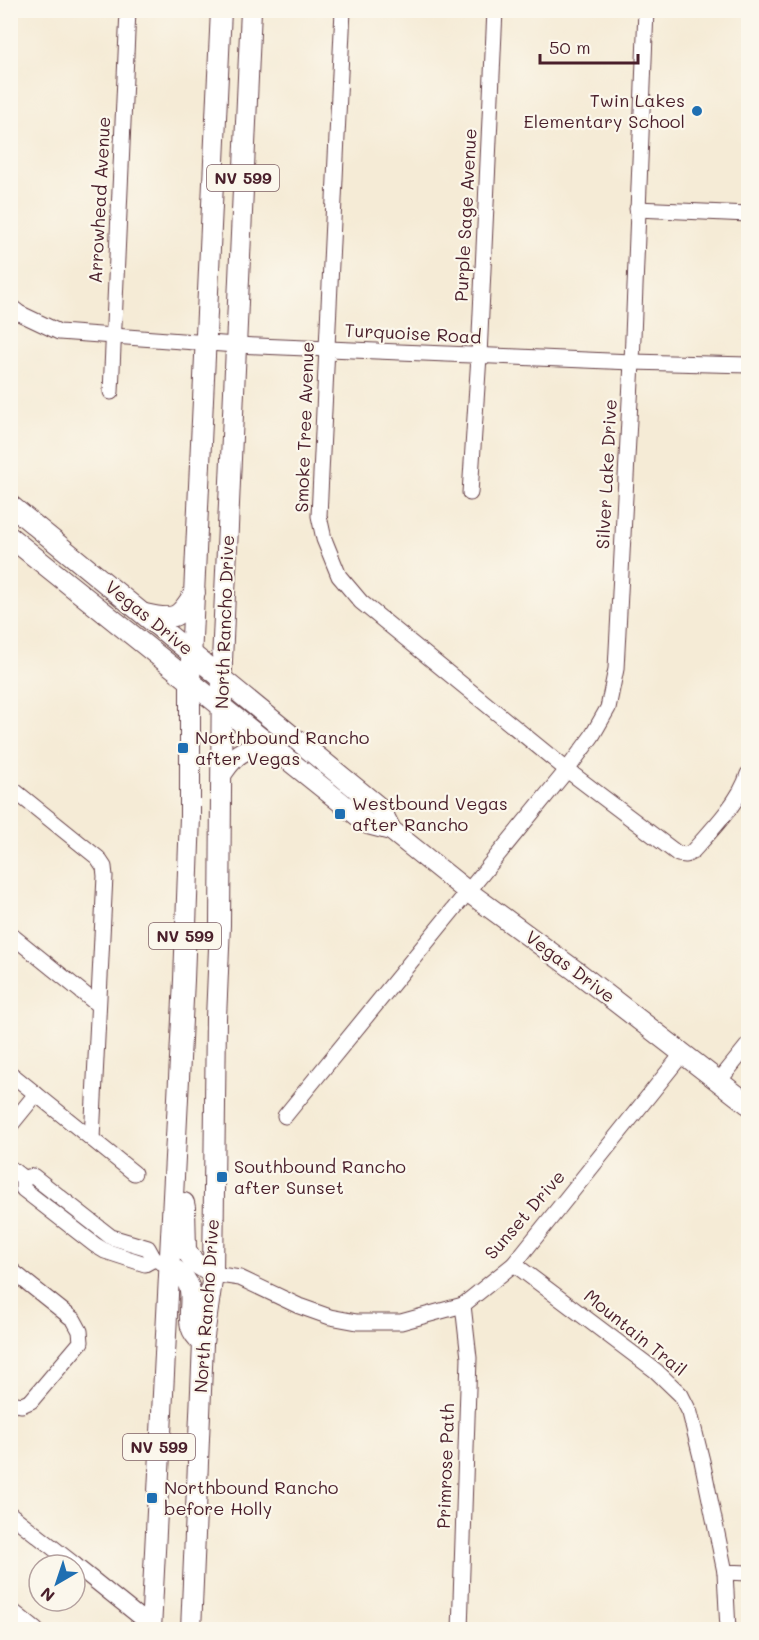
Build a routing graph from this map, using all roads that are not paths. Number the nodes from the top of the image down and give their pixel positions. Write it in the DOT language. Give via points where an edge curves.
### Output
graph roads {
  1 [pos="128,10"];
  2 [pos="221,10"];
  3 [pos="251,10"];
  4 [pos="342,10"];
  5 [pos="495,10"];
  6 [pos="646,10"];
  7 [pos="638,209"];
  8 [pos="748,214"];
  9 [pos="10,306"];
  10 [pos="113,336"];
  11 [pos="206,344"];
  12 [pos="236,345"];
  13 [pos="327,350"];
  14 [pos="479,356"];
  15 [pos="632,362"];
  16 [pos="748,365"];
  17 [pos="111,392"];
  18 [pos="470,493"];
  19 [pos="10,505"];
  20 [pos="10,537"];
  21 [pos="195,592"];
  22 [pos="144,614"];
  23 [pos="192,653"];
  24 [pos="222,678"];
  25 [pos="190,681"];
  26 [pos="222,706"];
  27 [pos="274,748"];
  28 [pos="567,770"];
  29 [pos="223,772"];
  30 [pos="748,774"];
  31 [pos="10,787"];
  32 [pos="391,830"];
  33 [pos="467,891"];
  34 [pos="10,934"];
  35 [pos="99,1005"];
  36 [pos="748,1045"];
  37 [pos="683,1053"];
  38 [pos="10,1073"];
  39 [pos="719,1081"];
  40 [pos="36,1094"];
  41 [pos="748,1104"];
  42 [pos="285,1116"];
  43 [pos="10,1126"];
  44 [pos="92,1139"];
  45 [pos="17,1173"];
  46 [pos="134,1173"];
  47 [pos="174,1191"];
  48 [pos="162,1262"];
  49 [pos="514,1264"];
  50 [pos="10,1269"];
  51 [pos="213,1274"];
  52 [pos="463,1305"];
  53 [pos="203,1343"];
  54 [pos="16,1404"];
  55 [pos="10,1514"];
  56 [pos="60,1553"];
  57 [pos="725,1572"];
  58 [pos="748,1573"];
  59 [pos="87,1575"];
  60 [pos="10,1609"];
  61 [pos="151,1628"];
  62 [pos="36,1629"];
  63 [pos="191,1629"];
  64 [pos="460,1629"];
  65 [pos="728,1629"];
  1 -- 10 [label="street, Arrowhead Avenue"];
  2 -- 11 [label="main road, North Rancho Drive / NV 599"];
  3 -- 12 [label="main road, North Rancho Drive / NV 599"];
  4 -- 13 [label="street, Smoke Tree Avenue"];
  5 -- 14 [label="street, Purple Sage Avenue"];
  6 -- 7 [label="street, Silver Lake Drive"];
  7 -- 8 [label="street"];
  7 -- 15 [label="street, Silver Lake Drive"];
  9 -- 10 [label="street, Turquoise Road" via="59,332"];
  10 -- 11 [label="street, Turquoise Road"];
  10 -- 17 [label="street, Arrowhead Avenue"];
  11 -- 12 [label="street, Turquoise Road"];
  11 -- 21 [label="main road, North Rancho Drive / NV 599"];
  12 -- 13 [label="street, Turquoise Road"];
  12 -- 24 [label="main road, North Rancho Drive / NV 599"];
  13 -- 14 [label="street, Turquoise Road"];
  13 -- 28 [label="street, Smoke Tree Avenue" via="319,516 339,576 361,602"];
  14 -- 15 [label="street, Turquoise Road"];
  14 -- 18 [label="street, Purple Sage Avenue"];
  15 -- 16 [label="street, Turquoise Road"];
  15 -- 28 [label="street, Silver Lake Drive" via="616,669 608,708"];
  19 -- 22 [label="main road, Vegas Drive"];
  20 -- 25 [label="main road, Vegas Drive"];
  21 -- 22 [label="main road" via="178,615"];
  21 -- 23 [label="main road, North Rancho Drive / NV 599"];
  22 -- 23 [label="main road, Vegas Drive"];
  23 -- 24 [label="main road, Vegas Drive"];
  23 -- 25 [label="main road, North Rancho Drive / NV 599"];
  24 -- 26 [label="main road, North Rancho Drive / NV 599"];
  24 -- 32 [label="main road, Vegas Drive" via="380,808"];
  25 -- 26 [label="main road, Vegas Drive"];
  25 -- 47 [label="main road, North Rancho Drive / NV 599" via="190,816"];
  26 -- 27 [label="main road, Vegas Drive"];
  26 -- 29 [label="main road, North Rancho Drive / NV 599"];
  27 -- 29 [label="main road" via="244,750"];
  27 -- 32 [label="main road, Vegas Drive" via="368,824"];
  28 -- 30 [label="street, Smoke Tree Avenue" via="678,854 686,855 723,817"];
  28 -- 33 [label="street, Silver Lake Drive"];
  29 -- 51 [label="main road, North Rancho Drive / NV 599"];
  31 -- 35 [label="street" via="104,867"];
  32 -- 33 [label="main road, Vegas Drive"];
  33 -- 37 [label="main road, Vegas Drive"];
  33 -- 42 [label="street, Silver Lake Drive"];
  34 -- 35 [label="street"];
  35 -- 44 [label="street"];
  36 -- 39 [label="street"];
  37 -- 39 [label="main road, Vegas Drive"];
  37 -- 49 [label="street, Sunset Drive"];
  38 -- 40 [label="street"];
  39 -- 41 [label="main road, Vegas Drive"];
  40 -- 43 [label="street"];
  40 -- 44 [label="street"];
  44 -- 46 [label="street"];
  45 -- 48 [label="street" via="33,1176 111,1237 148,1248"];
  47 -- 48 [label="main road, North Rancho Drive / NV 599"];
  47 -- 51 [label="main road" via="185,1208 186,1250 194,1262"];
  48 -- 53 [label="main road" via="181,1274 187,1283 189,1323"];
  48 -- 61 [label="main road, North Rancho Drive / NV 599"];
  49 -- 52 [label="street, Sunset Drive"];
  49 -- 57 [label="street, Mountain Trail" via="656,1371 681,1395 690,1413 702,1461"];
  50 -- 54 [label="street" via="74,1320 81,1342 31,1401"];
  51 -- 52 [label="street, Sunset Drive" via="240,1278 299,1306 357,1322 401,1322"];
  51 -- 53 [label="main road, North Rancho Drive / NV 599"];
  52 -- 64 [label="street, Primrose Path" via="469,1358"];
  53 -- 63 [label="main road, North Rancho Drive / NV 599"];
  55 -- 56 [label="street"];
  57 -- 58 [label="street"];
  57 -- 65 [label="street, Mountain Trail"];
  59 -- 61 [label="street"];
  60 -- 62 [label="street"];
}
